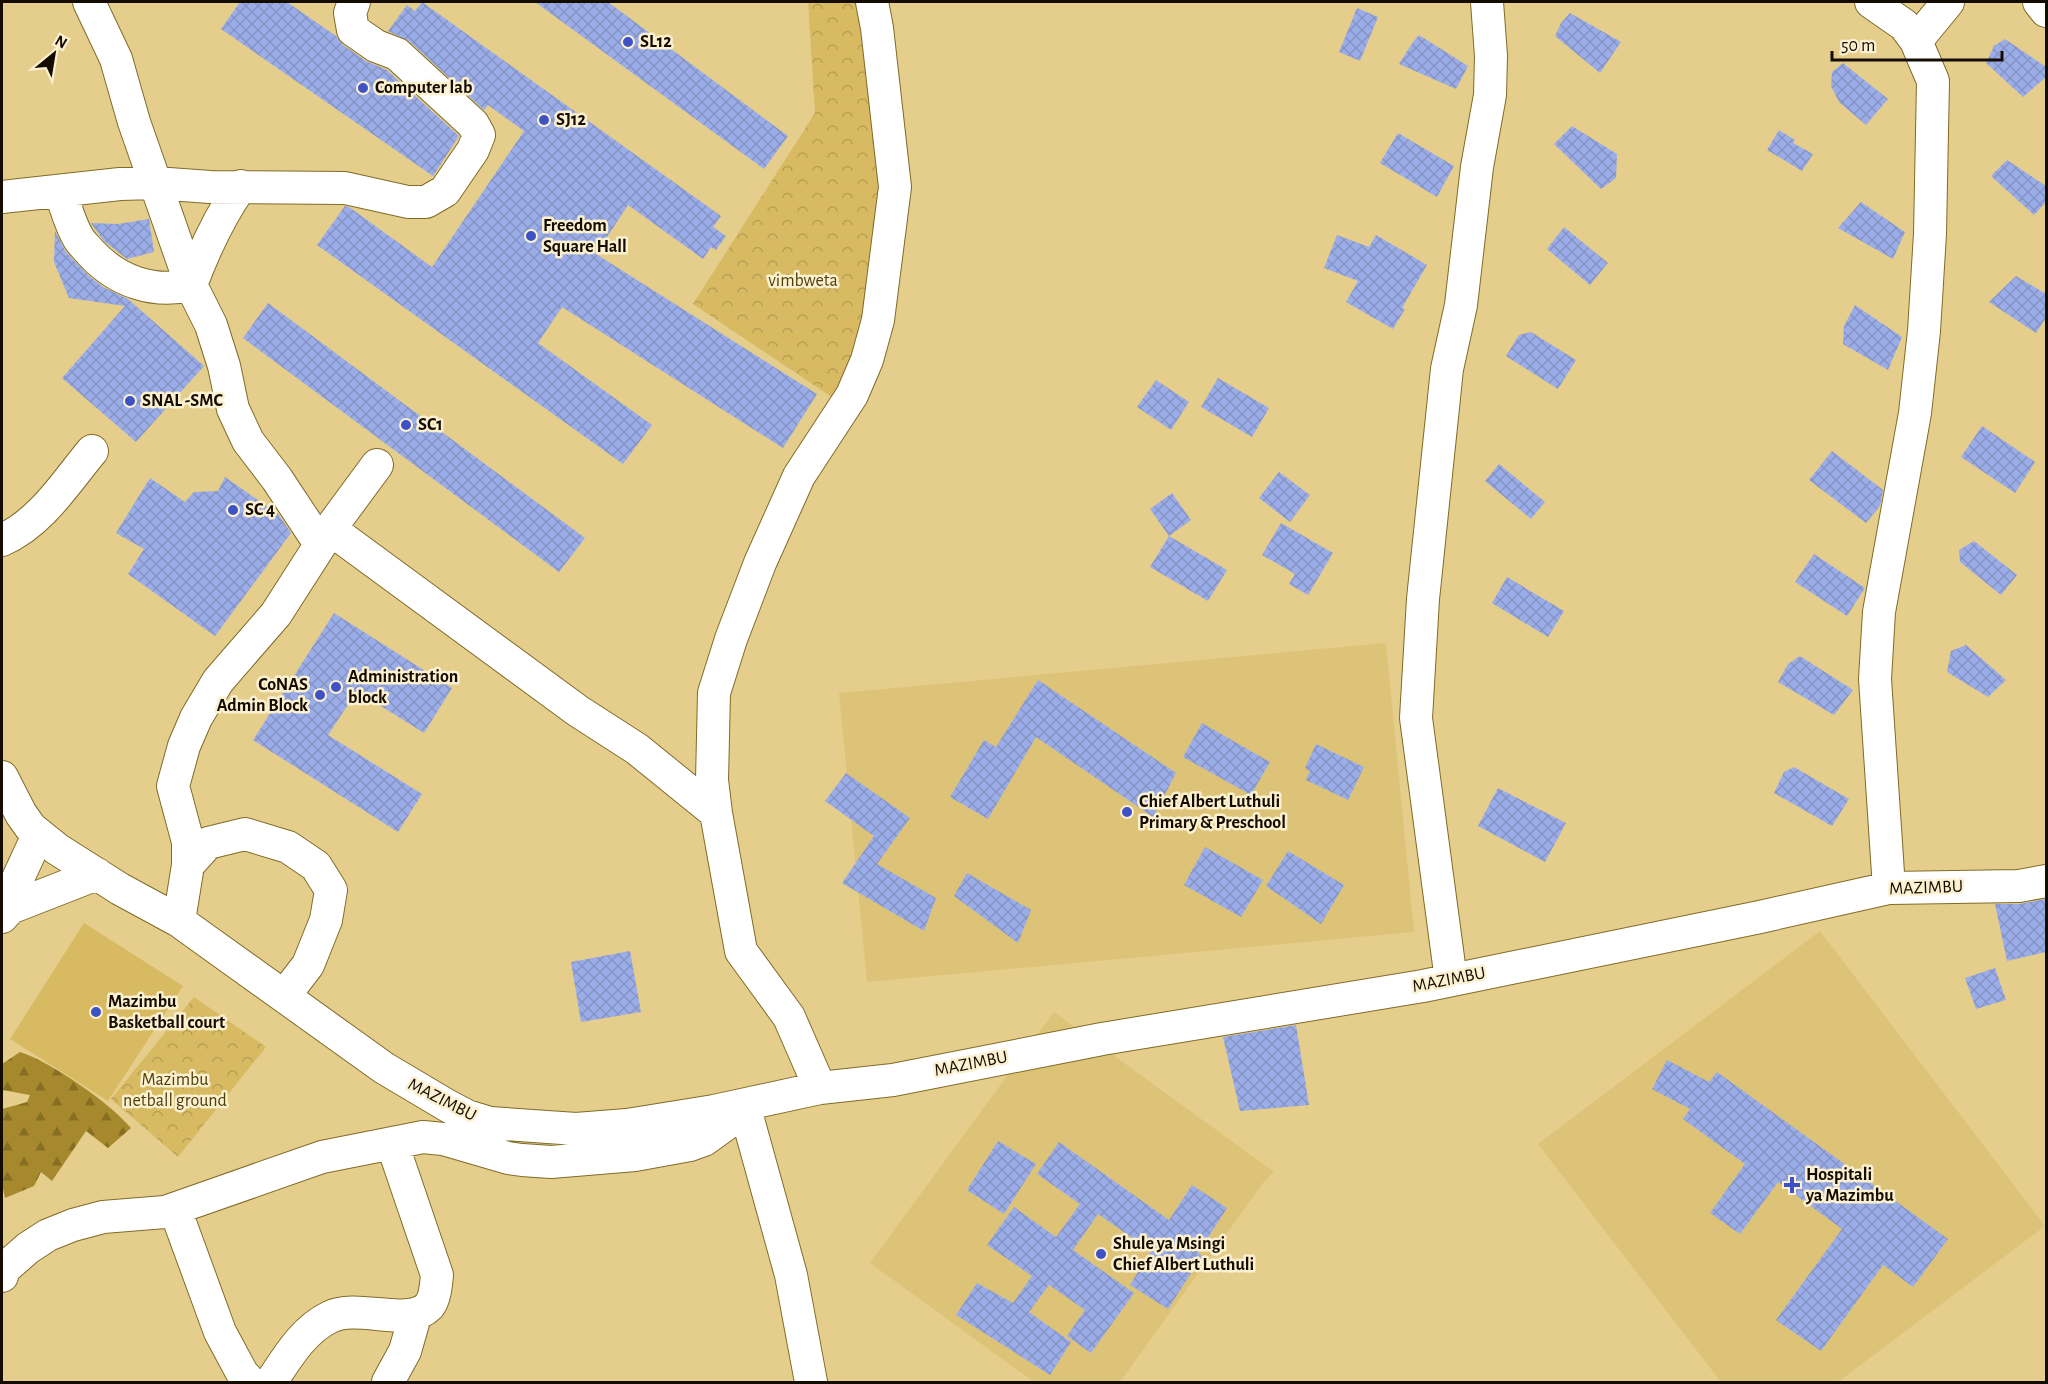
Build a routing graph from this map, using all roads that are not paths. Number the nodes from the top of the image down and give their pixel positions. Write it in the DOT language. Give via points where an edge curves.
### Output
graph roads {
  1 [pos="89,2"];
  2 [pos="354,2"];
  3 [pos="872,2"];
  4 [pos="1487,2"];
  5 [pos="1871,2"];
  6 [pos="1948,2"];
  7 [pos="2039,2"];
  8 [pos="2046,11"];
  9 [pos="1916,41"];
  10 [pos="155,183"];
  11 [pos="241,186"];
  12 [pos="60,192"];
  13 [pos="2,197"];
  14 [pos="191,285"];
  15 [pos="92,451"];
  16 [pos="377,465"];
  17 [pos="325,537"];
  18 [pos="2,540"];
  19 [pos="2,777"];
  20 [pos="716,813"];
  21 [pos="38,834"];
  22 [pos="188,865"];
  23 [pos="97,874"];
  24 [pos="2046,881"];
  25 [pos="1889,888"];
  26 [pos="2,915"];
  27 [pos="179,921"];
  28 [pos="1450,980"];
  29 [pos="284,996"];
  30 [pos="820,1088"];
  31 [pos="744,1105"];
  32 [pos="393,1143"];
  33 [pos="175,1209"];
  34 [pos="2,1276"];
  35 [pos="415,1316"];
  36 [pos="250,1383"];
  37 [pos="271,1383"];
  38 [pos="388,1383"];
  39 [pos="811,1383"];
  1 -- 10 [label="street" via="116,58"];
  2 -- 11 [label="street" via="350,13 353,30 376,46 397,54 473,124 479,135 473,150 445,191 426,202 408,202 345,188"];
  3 -- 20 [label="street" via="896,187 878,320 852,395 799,476 731,639 714,693 712,771"];
  4 -- 28 [label="street" via="1490,95 1477,167 1461,305 1447,369 1423,599 1416,718"];
  5 -- 9 [label="street" via="1904,25"];
  6 -- 9 [label="street"];
  7 -- 8 [label="street"];
  9 -- 25 [label="street" via="1933,81 1924,331 1915,413 1879,612 1875,679"];
  10 -- 11 [label="street"];
  10 -- 12 [label="street"];
  10 -- 14 [label="street"];
  11 -- 14 [label="street" via="221,217"];
  12 -- 13 [label="street"];
  12 -- 14 [label="street" via="79,239 102,264 150,288"];
  14 -- 17 [label="street" via="211,325 233,409 248,441"];
  15 -- 18 [label="street" via="44,509"];
  16 -- 17 [label="street"];
  17 -- 20 [label="street" via="637,749"];
  17 -- 22 [label="street" via="276,614 218,681 184,746 173,786 188,842"];
  19 -- 21 [label="street, MAZIMBU" via="21,814"];
  20 -- 30 [label="street" via="741,951 789,1017"];
  21 -- 23 [label="street, MAZIMBU"];
  21 -- 26 [label="street"];
  22 -- 27 [label="street"];
  22 -- 29 [label="street" via="208,843 245,834 288,847 316,866 331,890 326,920 308,965"];
  23 -- 26 [label="street" via="10,908"];
  23 -- 27 [label="street, MAZIMBU"];
  24 -- 25 [label="street, MAZIMBU" via="2019,886"];
  25 -- 28 [label="street, MAZIMBU"];
  27 -- 29 [label="street, MAZIMBU"];
  28 -- 30 [label="street, MAZIMBU" via="1102,1039 893,1080"];
  29 -- 31 [label="street, MAZIMBU" via="405,1081 466,1116 490,1123 576,1129 668,1120"];
  30 -- 31 [label="street, MAZIMBU"];
  31 -- 32 [label="street" via="719,1131 690,1145 583,1160 522,1160 432,1137"];
  31 -- 39 [label="street" via="791,1275"];
  32 -- 33 [label="street" via="322,1157"];
  32 -- 35 [label="street" via="437,1275 430,1305"];
  33 -- 34 [label="street" via="103,1217 73,1225 27,1248 4,1269"];
  33 -- 36 [label="street" via="220,1332"];
  35 -- 37 [label="street" via="350,1312 331,1316 310,1330"];
  35 -- 38 [label="street" via="405,1351"];
}
